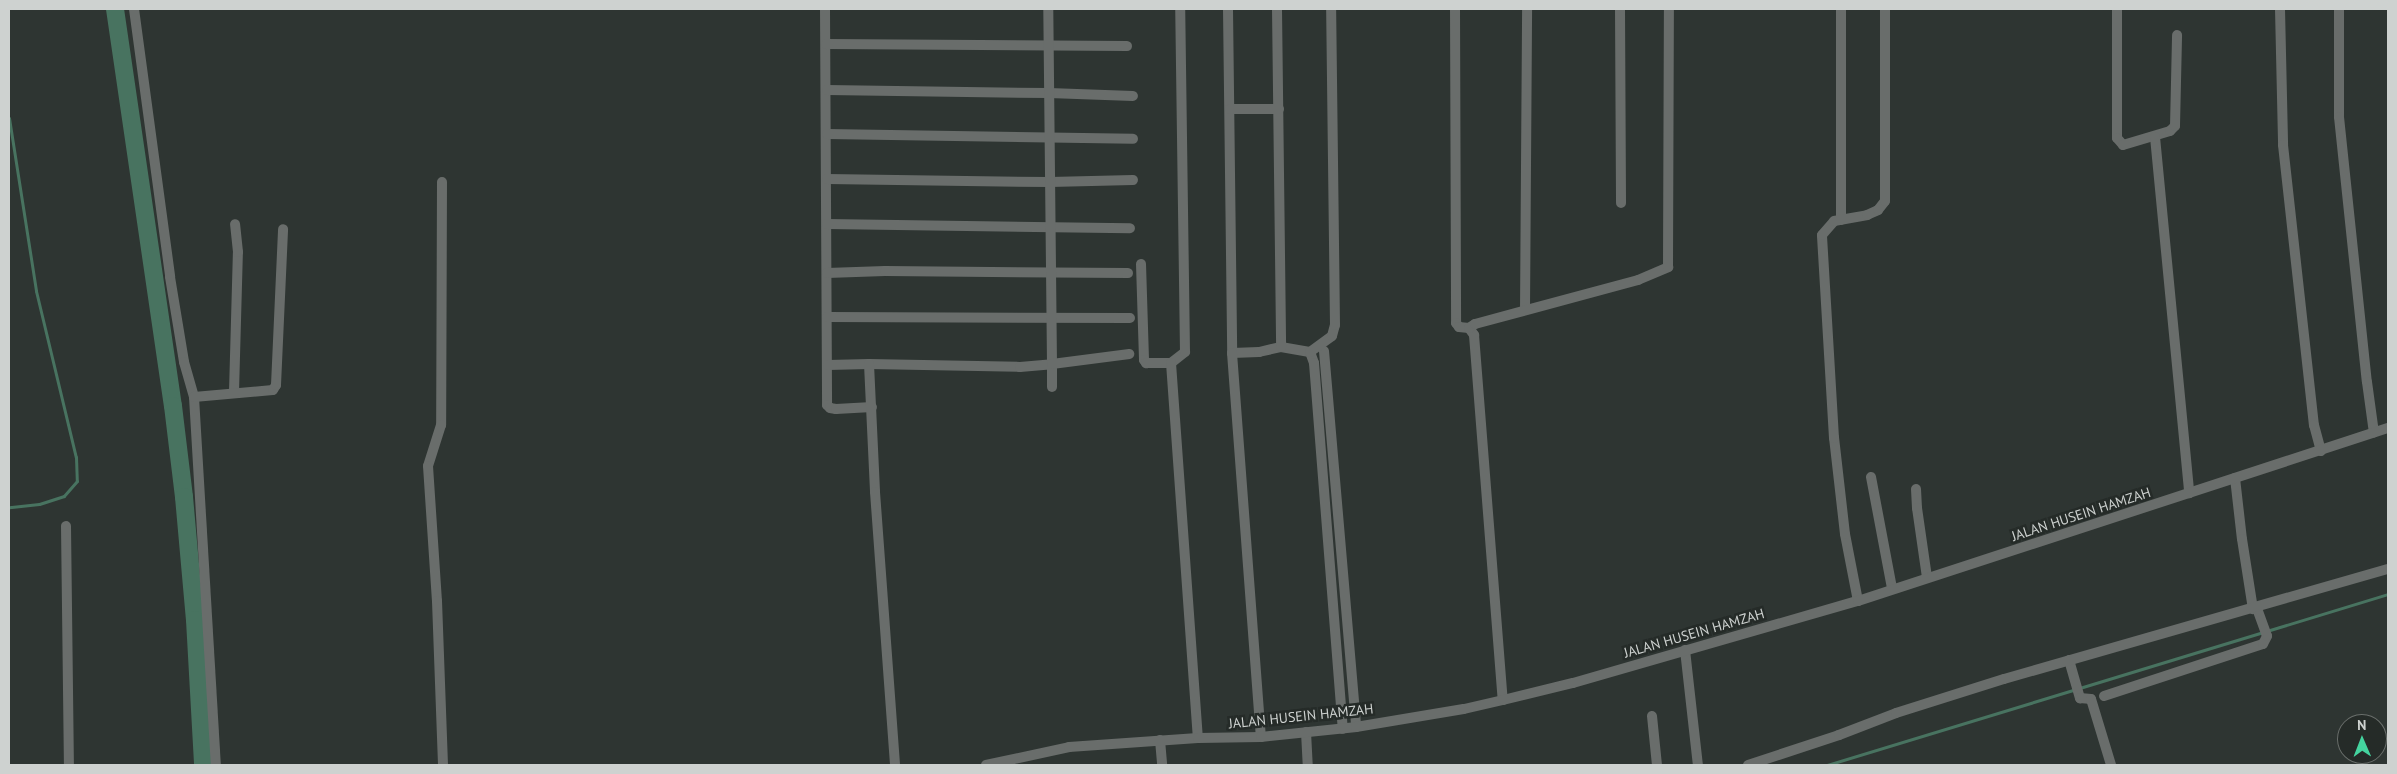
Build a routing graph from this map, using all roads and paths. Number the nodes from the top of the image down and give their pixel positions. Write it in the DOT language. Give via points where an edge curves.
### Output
graph roads {
  1 [pos="134,9"];
  2 [pos="826,9"];
  3 [pos="1048,9"];
  4 [pos="1180,9"];
  5 [pos="1228,9"];
  6 [pos="1278,9"];
  7 [pos="1331,9"];
  8 [pos="1455,9"];
  9 [pos="1527,9"];
  10 [pos="1620,9"];
  11 [pos="1669,9"];
  12 [pos="1841,9"];
  13 [pos="1885,9"];
  14 [pos="2117,9"];
  15 [pos="2280,9"];
  16 [pos="2339,9"];
  17 [pos="2177,35"];
  18 [pos="826,44"];
  19 [pos="1127,46"];
  20 [pos="1048,47"];
  21 [pos="827,90"];
  22 [pos="1048,93"];
  23 [pos="1133,96"];
  24 [pos="1279,108"];
  25 [pos="1230,109"];
  26 [pos="827,134"];
  27 [pos="2155,136"];
  28 [pos="1049,137"];
  29 [pos="1133,139"];
  30 [pos="827,179"];
  31 [pos="1133,180"];
  32 [pos="442,182"];
  33 [pos="1050,182"];
  34 [pos="1621,204"];
  35 [pos="1841,220"];
  36 [pos="236,224"];
  37 [pos="827,224"];
  38 [pos="1051,227"];
  39 [pos="1130,228"];
  40 [pos="283,230"];
  41 [pos="1141,264"];
  42 [pos="827,273"];
  43 [pos="1052,273"];
  44 [pos="1128,273"];
  45 [pos="1525,310"];
  46 [pos="827,317"];
  47 [pos="1053,318"];
  48 [pos="1130,318"];
  49 [pos="1469,328"];
  50 [pos="1281,347"];
  51 [pos="1324,351"];
  52 [pos="1232,352"];
  53 [pos="1310,352"];
  54 [pos="1129,354"];
  55 [pos="1171,363"];
  56 [pos="869,364"];
  57 [pos="1052,364"];
  58 [pos="828,365"];
  59 [pos="1316,380"];
  60 [pos="1328,380"];
  61 [pos="1052,387"];
  62 [pos="234,392"];
  63 [pos="194,397"];
  64 [pos="872,407"];
  65 [pos="2388,428"];
  66 [pos="2374,433"];
  67 [pos="2321,451"];
  68 [pos="1871,477"];
  69 [pos="2235,478"];
  70 [pos="1916,489"];
  71 [pos="2189,493"];
  72 [pos="66,526"];
  73 [pos="2388,569"];
  74 [pos="1927,577"];
  75 [pos="1892,588"];
  76 [pos="1858,601"];
  77 [pos="2257,610"];
  78 [pos="1347,617"];
  79 [pos="1333,618"];
  80 [pos="1686,650"];
  81 [pos="2071,665"];
  82 [pos="2104,696"];
  83 [pos="1502,700"];
  84 [pos="1652,716"];
  85 [pos="1356,727"];
  86 [pos="1342,729"];
  87 [pos="1306,732"];
  88 [pos="1261,736"];
  89 [pos="1198,738"];
  90 [pos="1160,740"];
  91 [pos="69,765"];
  92 [pos="216,765"];
  93 [pos="443,765"];
  94 [pos="895,765"];
  95 [pos="986,765"];
  96 [pos="1162,765"];
  97 [pos="1308,765"];
  98 [pos="1657,765"];
  99 [pos="1698,765"];
  100 [pos="1748,765"];
  101 [pos="2111,765"];
  1 -- 63 [label="street" via="170,276 184,362"];
  2 -- 18 [label="street"];
  3 -- 20 [label="street"];
  4 -- 55 [label="street" via="1184,352"];
  5 -- 25 [label="street"];
  6 -- 24 [label="street"];
  7 -- 53 [label="street" via="1335,325 1332,336"];
  8 -- 49 [label="street" via="1456,323 1459,327"];
  9 -- 45 [label="street"];
  10 -- 34 [label="street"];
  11 -- 45 [label="street" via="1668,267 1638,280"];
  12 -- 35 [label="street"];
  13 -- 35 [label="street" via="1884,200 1878,210"];
  14 -- 27 [label="street" via="2117,138 2122,145"];
  15 -- 67 [label="street" via="2280,93 2289,212 2314,425"];
  16 -- 66 [label="street" via="2339,117"];
  17 -- 27 [label="street" via="2175,126"];
  18 -- 20 [label="street"];
  18 -- 21 [label="street"];
  19 -- 20 [label="street"];
  20 -- 22 [label="street"];
  21 -- 22 [label="street"];
  21 -- 26 [label="street"];
  22 -- 23 [label="street"];
  22 -- 28 [label="street"];
  24 -- 25 [label="street"];
  24 -- 50 [label="street"];
  25 -- 52 [label="street"];
  26 -- 28 [label="street"];
  26 -- 30 [label="street"];
  27 -- 71 [label="street"];
  28 -- 29 [label="street"];
  28 -- 33 [label="street"];
  30 -- 33 [label="street"];
  30 -- 37 [label="street"];
  31 -- 33 [label="street"];
  32 -- 93 [label="street" via="442,424 428,466"];
  33 -- 38 [label="street"];
  35 -- 76 [label="street" via="1829,225 1822,235 1822,270 1834,438 1845,534"];
  36 -- 62 [label="street"];
  37 -- 38 [label="street"];
  37 -- 42 [label="street"];
  38 -- 39 [label="street"];
  38 -- 43 [label="street"];
  40 -- 62 [label="street" via="276,385 273,390"];
  41 -- 55 [label="street" via="1144,360 1146,363"];
  42 -- 43 [label="street"];
  42 -- 46 [label="street"];
  43 -- 44 [label="street"];
  43 -- 47 [label="street"];
  45 -- 49 [label="street"];
  46 -- 47 [label="street"];
  46 -- 58 [label="street"];
  47 -- 48 [label="street"];
  47 -- 57 [label="street"];
  49 -- 83 [label="street" via="1474,335"];
  50 -- 52 [label="street" via="1259,352"];
  50 -- 53 [label="street"];
  51 -- 60 [label="street"];
  52 -- 88 [label="street"];
  53 -- 59 [label="street"];
  54 -- 57 [label="street"];
  55 -- 89 [label="street"];
  56 -- 57 [label="street"];
  56 -- 58 [label="street"];
  56 -- 64 [label="street"];
  57 -- 61 [label="street"];
  58 -- 64 [label="street" via="827,405 830,408"];
  59 -- 60 [label="street"];
  59 -- 79 [label="street"];
  60 -- 78 [label="street"];
  62 -- 63 [label="street"];
  63 -- 92 [label="street"];
  64 -- 94 [label="street"];
  65 -- 66 [label="street, JALAN HUSEIN HAMZAH"];
  66 -- 67 [label="street, JALAN HUSEIN HAMZAH"];
  67 -- 69 [label="street, JALAN HUSEIN HAMZAH"];
  68 -- 75 [label="street"];
  69 -- 71 [label="street, JALAN HUSEIN HAMZAH"];
  69 -- 77 [label="street" via="2242,539"];
  70 -- 74 [label="street"];
  71 -- 74 [label="street, JALAN HUSEIN HAMZAH"];
  72 -- 91 [label="street"];
  73 -- 77 [label="street"];
  74 -- 75 [label="street, JALAN HUSEIN HAMZAH"];
  75 -- 76 [label="street, JALAN HUSEIN HAMZAH"];
  76 -- 80 [label="street, JALAN HUSEIN HAMZAH"];
  77 -- 81 [label="street"];
  77 -- 82 [label="street" via="2266,636 2263,644"];
  78 -- 79 [label="street"];
  78 -- 85 [label="street"];
  79 -- 86 [label="street"];
  80 -- 83 [label="street, JALAN HUSEIN HAMZAH"];
  80 -- 99 [label="street"];
  81 -- 100 [label="street" via="1896,713"];
  81 -- 101 [label="street" via="2080,698 2090,699"];
  83 -- 85 [label="street, JALAN HUSEIN HAMZAH"];
  84 -- 98 [label="street"];
  85 -- 86 [label="street, JALAN HUSEIN HAMZAH"];
  86 -- 87 [label="street, JALAN HUSEIN HAMZAH"];
  87 -- 88 [label="street, JALAN HUSEIN HAMZAH"];
  87 -- 97 [label="street"];
  88 -- 89 [label="street, JALAN HUSEIN HAMZAH"];
  89 -- 90 [label="street, JALAN HUSEIN HAMZAH"];
  90 -- 95 [label="street, JALAN HUSEIN HAMZAH" via="1069,747"];
  90 -- 96 [label="street"];
}
